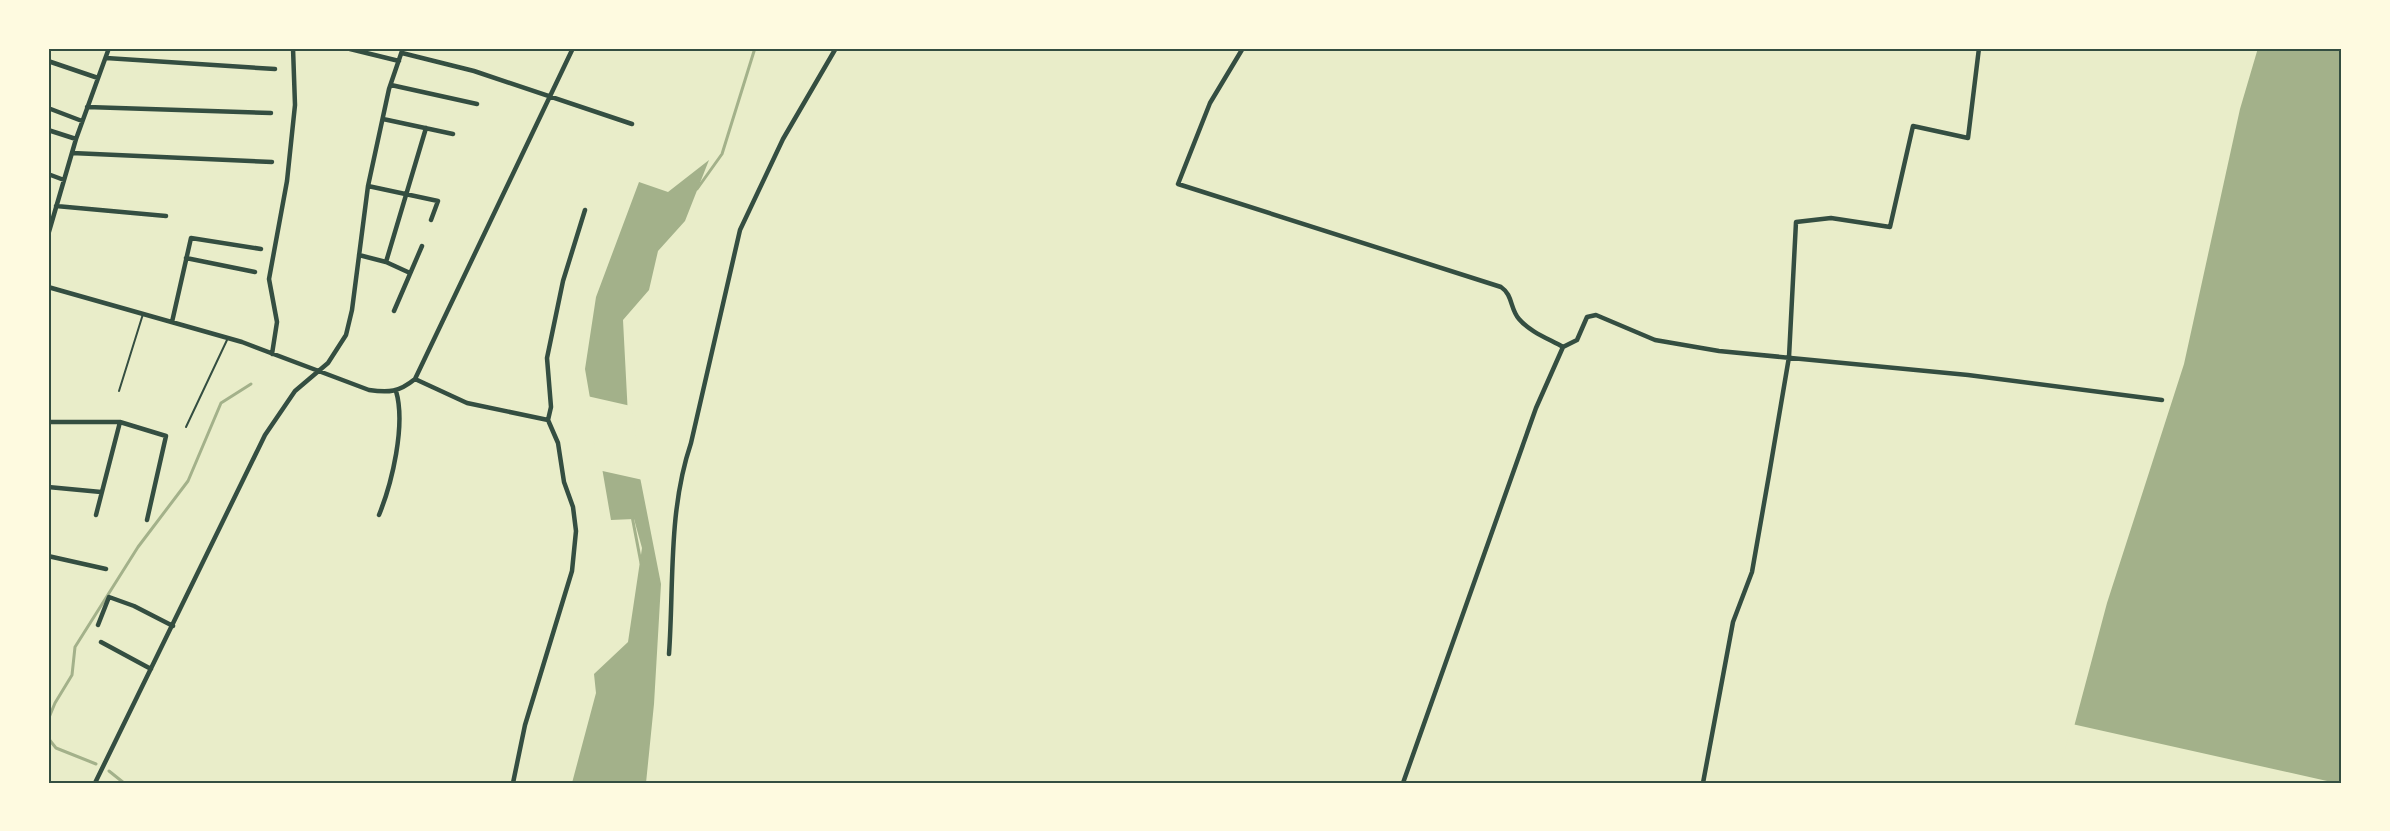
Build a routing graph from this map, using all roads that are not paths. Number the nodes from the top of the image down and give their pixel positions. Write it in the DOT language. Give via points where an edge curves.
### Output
graph roads {
  1 [pos="109,48"];
  2 [pos="293,48"];
  3 [pos="346,48"];
  4 [pos="573,48"];
  5 [pos="836,48"];
  6 [pos="1243,48"];
  7 [pos="1979,48"];
  8 [pos="402,50"];
  9 [pos="106,58"];
  10 [pos="48,61"];
  11 [pos="399,61"];
  12 [pos="275,69"];
  13 [pos="98,78"];
  14 [pos="391,85"];
  15 [pos="551,95"];
  16 [pos="477,104"];
  17 [pos="87,107"];
  18 [pos="48,108"];
  19 [pos="272,113"];
  20 [pos="383,119"];
  21 [pos="82,121"];
  22 [pos="632,124"];
  23 [pos="426,128"];
  24 [pos="48,130"];
  25 [pos="453,134"];
  26 [pos="76,139"];
  27 [pos="72,153"];
  28 [pos="272,162"];
  29 [pos="48,174"];
  30 [pos="64,180"];
  31 [pos="368,186"];
  32 [pos="406,195"];
  33 [pos="56,206"];
  34 [pos="585,210"];
  35 [pos="166,216"];
  36 [pos="50,218"];
  37 [pos="431,220"];
  38 [pos="48,235"];
  39 [pos="422,246"];
  40 [pos="261,249"];
  41 [pos="359,255"];
  42 [pos="186,258"];
  43 [pos="386,262"];
  44 [pos="255,272"];
  45 [pos="410,273"];
  46 [pos="48,286"];
  47 [pos="394,311"];
  48 [pos="143,314"];
  49 [pos="172,322"];
  50 [pos="228,338"];
  51 [pos="1563,347"];
  52 [pos="272,354"];
  53 [pos="1789,357"];
  54 [pos="318,371"];
  55 [pos="415,380"];
  56 [pos="119,391"];
  57 [pos="396,391"];
  58 [pos="2162,400"];
  59 [pos="548,420"];
  60 [pos="48,422"];
  61 [pos="120,422"];
  62 [pos="186,427"];
  63 [pos="48,487"];
  64 [pos="101,492"];
  65 [pos="96,515"];
  66 [pos="380,515"];
  67 [pos="147,520"];
  68 [pos="48,556"];
  69 [pos="106,569"];
  70 [pos="98,625"];
  71 [pos="173,626"];
  72 [pos="101,642"];
  73 [pos="669,654"];
  74 [pos="151,669"];
  75 [pos="95,783"];
  76 [pos="513,783"];
  77 [pos="1403,783"];
  78 [pos="1703,783"];
  1 -- 9 [label="street"];
  2 -- 52 [label="street" via="295,105 287,181 269,279 277,322"];
  3 -- 11 [label="street"];
  4 -- 15 [label="street"];
  5 -- 73 [label="street" via="783,139 740,230 684,463 672,546"];
  6 -- 51 [label="street" via="1210,103 1178,184 1501,287 1510,296 1519,320"];
  7 -- 53 [label="street" via="1968,138 1913,126 1890,227 1831,218 1796,222"];
  8 -- 11 [label="street"];
  8 -- 15 [label="street"];
  9 -- 12 [label="street"];
  9 -- 13 [label="street"];
  10 -- 13 [label="street"];
  11 -- 14 [label="street"];
  13 -- 17 [label="street"];
  14 -- 16 [label="street"];
  14 -- 20 [label="street"];
  15 -- 22 [label="street"];
  15 -- 55 [label="street"];
  17 -- 19 [label="street"];
  17 -- 21 [label="street"];
  18 -- 21 [label="street"];
  20 -- 23 [label="street"];
  20 -- 31 [label="street"];
  21 -- 26 [label="street"];
  23 -- 25 [label="street"];
  23 -- 32 [label="street"];
  24 -- 26 [label="street"];
  26 -- 27 [label="street"];
  27 -- 28 [label="street"];
  27 -- 30 [label="street"];
  29 -- 30 [label="street"];
  30 -- 33 [label="street"];
  31 -- 32 [label="street"];
  31 -- 41 [label="street"];
  32 -- 37 [label="street" via="438,201"];
  32 -- 43 [label="street"];
  33 -- 35 [label="street"];
  33 -- 36 [label="street"];
  34 -- 59 [label="street" via="563,281 547,358 551,407"];
  36 -- 38 [label="street"];
  39 -- 45 [label="street"];
  40 -- 42 [label="street" via="191,238"];
  41 -- 43 [label="street"];
  41 -- 54 [label="street" via="346,335"];
  42 -- 44 [label="street"];
  42 -- 49 [label="street"];
  43 -- 45 [label="street"];
  45 -- 47 [label="street"];
  46 -- 48 [label="street"];
  48 -- 49 [label="street"];
  48 -- 56 [label="lane"];
  49 -- 50 [label="street"];
  50 -- 52 [label="street"];
  50 -- 62 [label="lane"];
  51 -- 53 [label="street" via="1577,340 1587,317 1596,315 1655,339 1719,351"];
  51 -- 77 [label="street" via="1525,440"];
  52 -- 54 [label="street"];
  53 -- 58 [label="street" via="2037,382"];
  53 -- 78 [label="street" via="1752,572 1733,622"];
  54 -- 57 [label="street" via="369,390"];
  54 -- 71 [label="street" via="295,391 265,435"];
  55 -- 57 [label="street"];
  55 -- 59 [label="street" via="467,403"];
  57 -- 66 [label="street" via="401,423"];
  59 -- 76 [label="street" via="558,443 564,482 573,507 574,553 572,571 525,725"];
  60 -- 61 [label="street"];
  61 -- 64 [label="street"];
  61 -- 67 [label="street" via="166,436"];
  63 -- 64 [label="street"];
  64 -- 65 [label="street"];
  68 -- 69 [label="street"];
  70 -- 71 [label="street" via="109,597"];
  71 -- 74 [label="street"];
  72 -- 74 [label="street"];
  74 -- 75 [label="street"];
}
